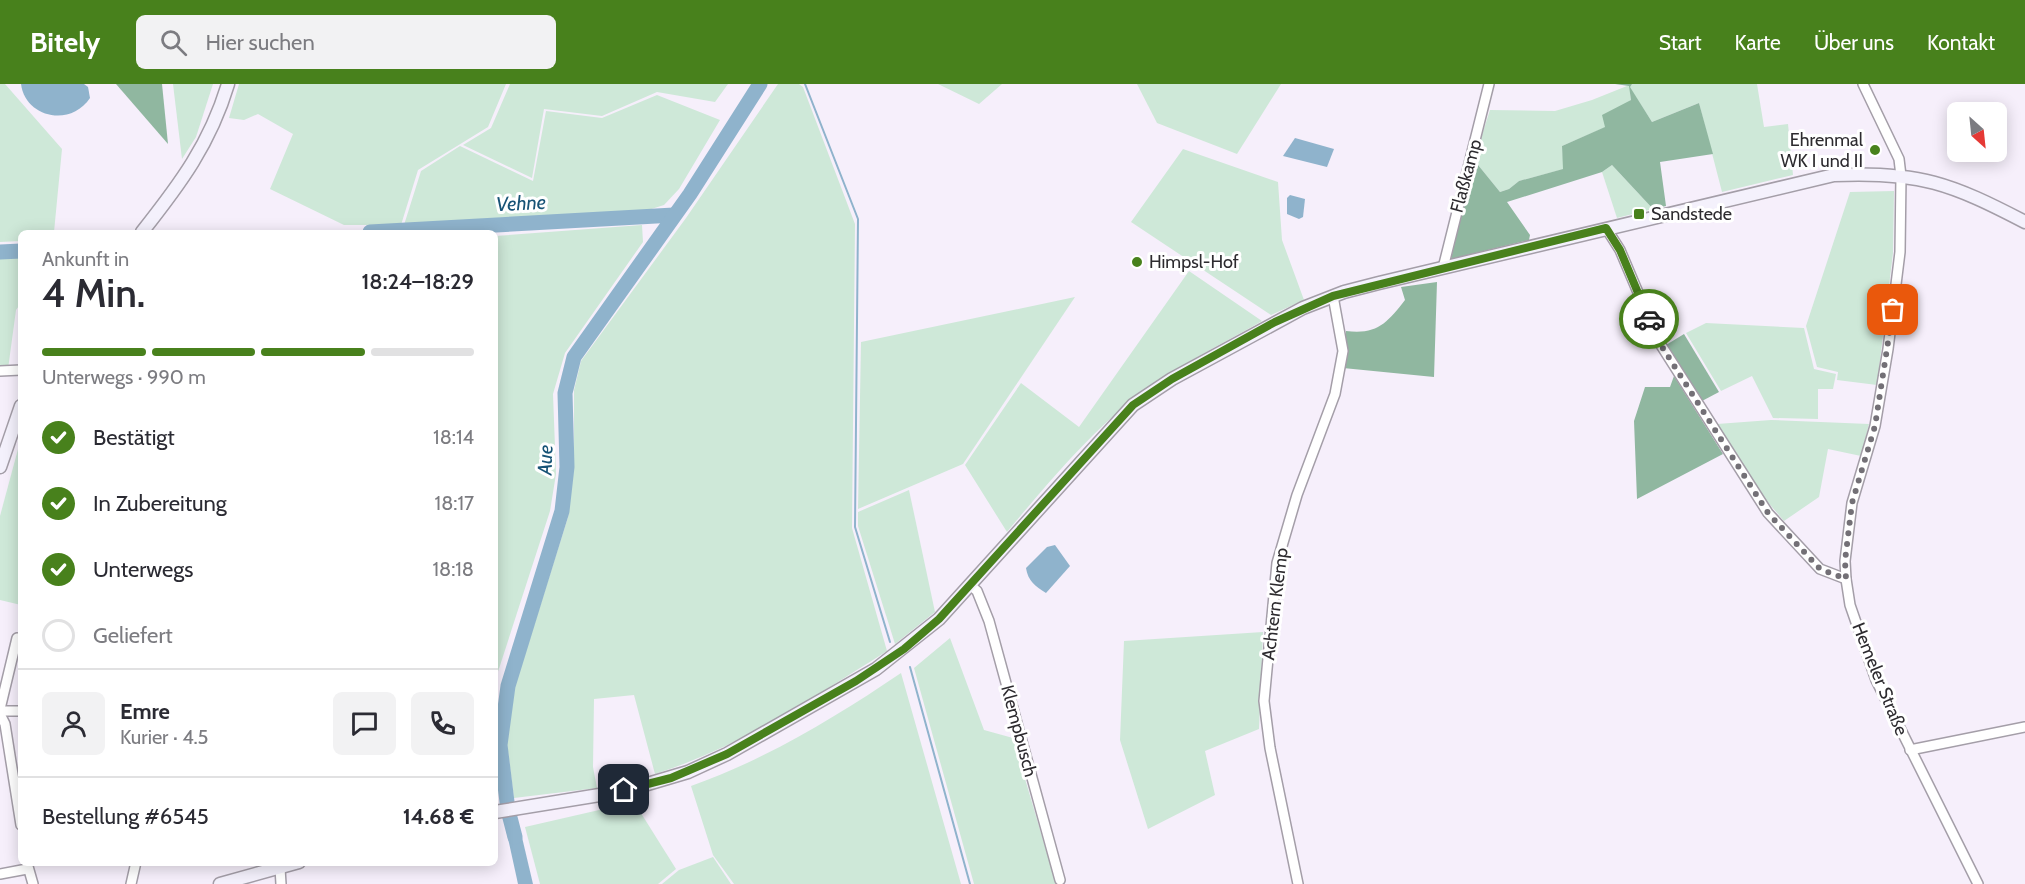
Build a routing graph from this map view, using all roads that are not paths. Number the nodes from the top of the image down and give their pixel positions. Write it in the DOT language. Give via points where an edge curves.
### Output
graph roads {
  1 [pos="228,84"];
  2 [pos="1489,84"];
  3 [pos="1863,84"];
  4 [pos="1901,176"];
  5 [pos="2025,222"];
  6 [pos="1606,228"];
  7 [pos="144,230"];
  8 [pos="1443,268"];
  9 [pos="1333,296"];
  10 [pos="18,370"];
  11 [pos="0,371"];
  12 [pos="18,415"];
  13 [pos="0,466"];
  14 [pos="1846,579"];
  15 [pos="970,585"];
  16 [pos="17,638"];
  17 [pos="18,711"];
  18 [pos="0,712"];
  19 [pos="2025,727"];
  20 [pos="1910,750"];
  21 [pos="18,794"];
  22 [pos="498,811"];
  23 [pos="27,866"];
  24 [pos="135,866"];
  25 [pos="286,866"];
  26 [pos="280,868"];
  27 [pos="0,874"];
  28 [pos="1060,880"];
  29 [pos="33,884"];
  30 [pos="131,884"];
  31 [pos="220,884"];
  32 [pos="281,884"];
  33 [pos="1298,884"];
  34 [pos="1978,884"];
  1 -- 7 [label="main road" via="214,126 193,166"];
  2 -- 8 [label="street, Flaßkamp"];
  3 -- 4 [label="street, Hemeler Straße" via="1899,159"];
  4 -- 5 [label="main road" via="1950,186"];
  4 -- 6 [label="main road" via="1834,175"];
  4 -- 14 [label="street, Hemeler Straße" via="1900,252 1888,349 1875,426 1852,503"];
  6 -- 8 [label="main road"];
  6 -- 14 [label="street" via="1620,250 1659,342 1768,513 1820,569"];
  8 -- 9 [label="main road"];
  9 -- 15 [label="main road" via="1264,328 1133,405"];
  9 -- 33 [label="street, Achtern Klemp" via="1344,351 1335,394 1297,495 1277,563 1264,701"];
  10 -- 11 [label="street"];
  12 -- 13 [label="main road"];
  14 -- 20 [label="street, Hemeler Straße" via="1850,605 1876,680"];
  15 -- 22 [label="main road" via="939,619 876,669 727,754 641,787"];
  15 -- 28 [label="street, Klempbusch" via="977,591 989,621"];
  16 -- 18 [label="street"];
  17 -- 18 [label="street"];
  18 -- 21 [label="street"];
  19 -- 20 [label="street"];
  20 -- 34 [label="street, Hemeler Straße"];
  23 -- 27 [label="street"];
  23 -- 29 [label="street"];
  24 -- 30 [label="street"];
  25 -- 26 [label="main road"];
  26 -- 31 [label="main road"];
  26 -- 32 [label="street"];
}
